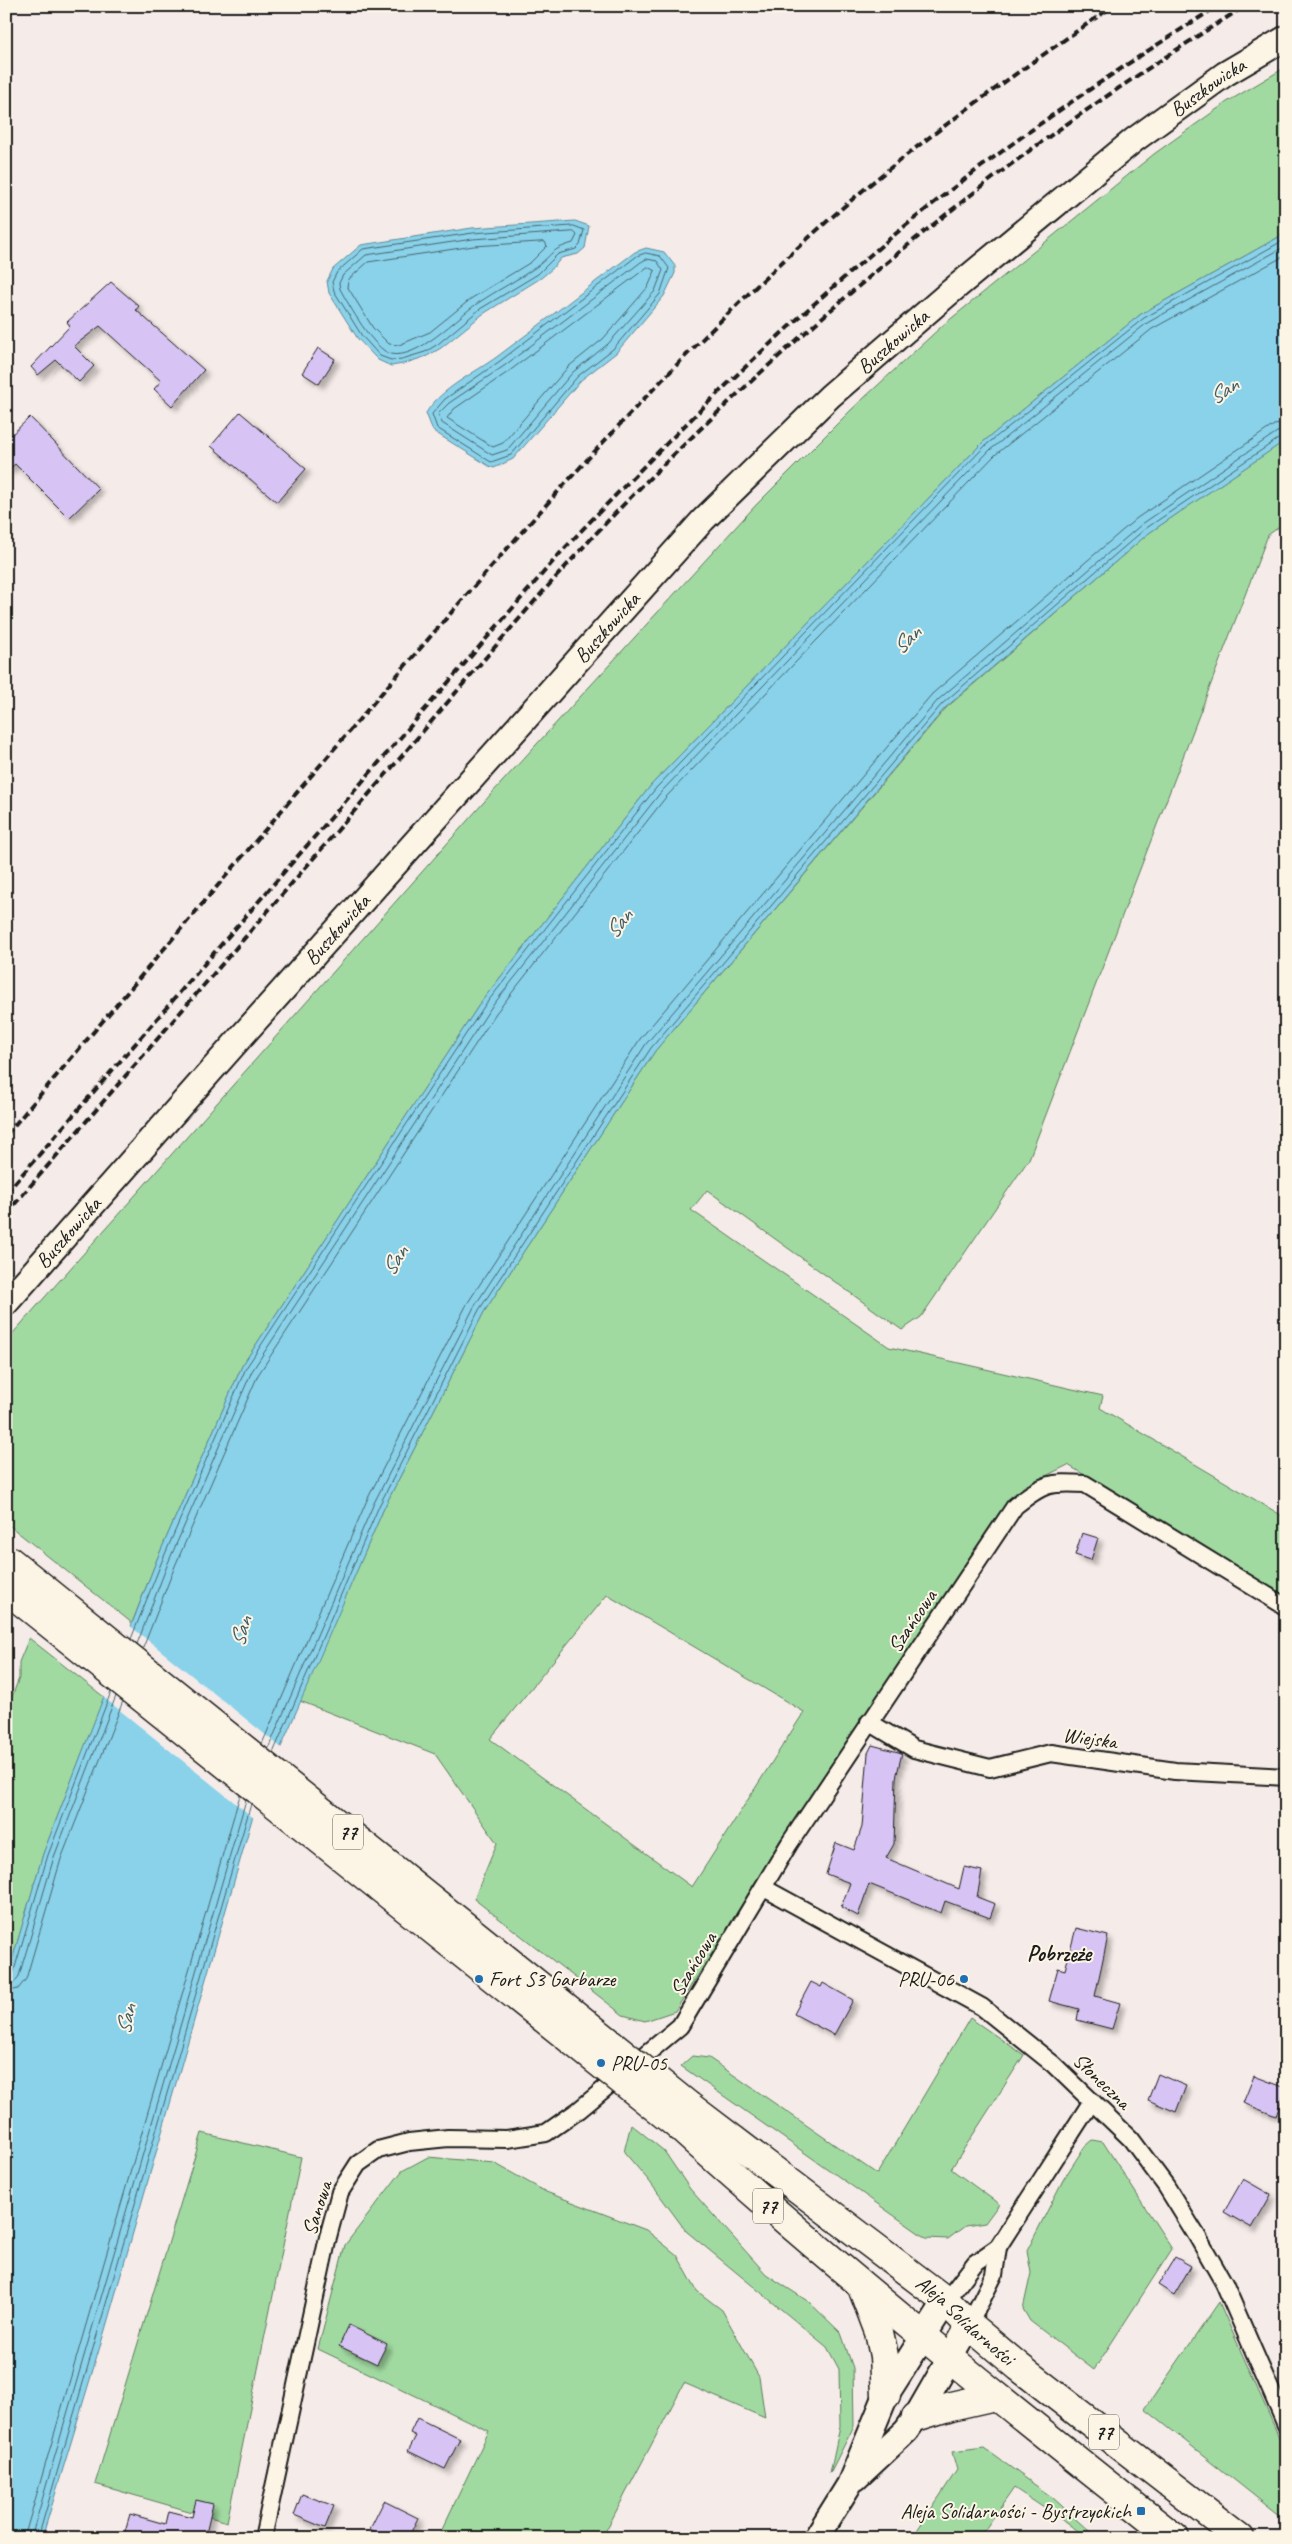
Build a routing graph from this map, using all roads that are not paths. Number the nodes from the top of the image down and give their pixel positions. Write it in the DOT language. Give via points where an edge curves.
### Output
graph roads {
  1 [pos="1286,38"];
  2 [pos="6,1303"];
  3 [pos="6,1558"];
  4 [pos="6,1589"];
  5 [pos="1286,1607"];
  6 [pos="870,1722"];
  7 [pos="1286,1777"];
  8 [pos="764,1888"];
  9 [pos="680,2026"];
  10 [pos="1092,2101"];
  11 [pos="683,2115"];
  12 [pos="998,2247"];
  13 [pos="861,2286"];
  14 [pos="946,2301"];
  15 [pos="969,2325"];
  16 [pos="923,2336"];
  17 [pos="949,2357"];
  18 [pos="886,2395"];
  19 [pos="995,2396"];
  20 [pos="916,2418"];
  21 [pos="1286,2425"];
  22 [pos="849,2485"];
  23 [pos="262,2538"];
  24 [pos="816,2538"];
  25 [pos="1175,2538"];
  26 [pos="1240,2538"];
  1 -- 2 [label="street, Buszkowicka" via="1225,74 1103,165 830,396 703,520"];
  3 -- 11 [label="highway, 77, bridge"];
  4 -- 11 [label="highway, 77, bridge"];
  5 -- 6 [label="street, Szańcowa" via="1086,1484 1061,1483 1039,1488 1016,1506"];
  6 -- 7 [label="street, Wiejska" via="914,1749 990,1768 1051,1753 1176,1772"];
  6 -- 8 [label="street, Szańcowa" via="789,1844"];
  8 -- 9 [label="street, Szańcowa"];
  8 -- 10 [label="street, Słoneczna" via="982,2007 1054,2064"];
  9 -- 23 [label="street, Sanowa" via="579,2110 546,2133 507,2139 448,2138 409,2142 378,2150 358,2164 340,2192 328,2237"];
  10 -- 12 [label="street"];
  10 -- 21 [label="street, Słoneczna" via="1131,2139 1197,2236 1224,2283"];
  11 -- 13 [label="highway, Aleja Solidarności / 77"];
  11 -- 14 [label="highway, Aleja Solidarności / 77"];
  12 -- 14 [label="street" via="975,2262"];
  12 -- 15 [label="street" via="994,2275"];
  13 -- 16 [label="highway, Aleja Solidarności / 77"];
  13 -- 18 [label="highway" via="884,2356"];
  14 -- 15 [label="highway, Aleja Solidarności / 77"];
  14 -- 16 [label="street"];
  15 -- 17 [label="street"];
  15 -- 26 [label="highway, Aleja Solidarności / 77"];
  16 -- 17 [label="highway, Aleja Solidarności / 77"];
  16 -- 18 [label="street"];
  17 -- 19 [label="highway, Aleja Solidarności / 77"];
  17 -- 20 [label="street"];
  18 -- 22 [label="street"];
  19 -- 20 [label="highway"];
  19 -- 25 [label="highway, Aleja Solidarności / 77"];
  20 -- 22 [label="street"];
  22 -- 24 [label="street"];
}
